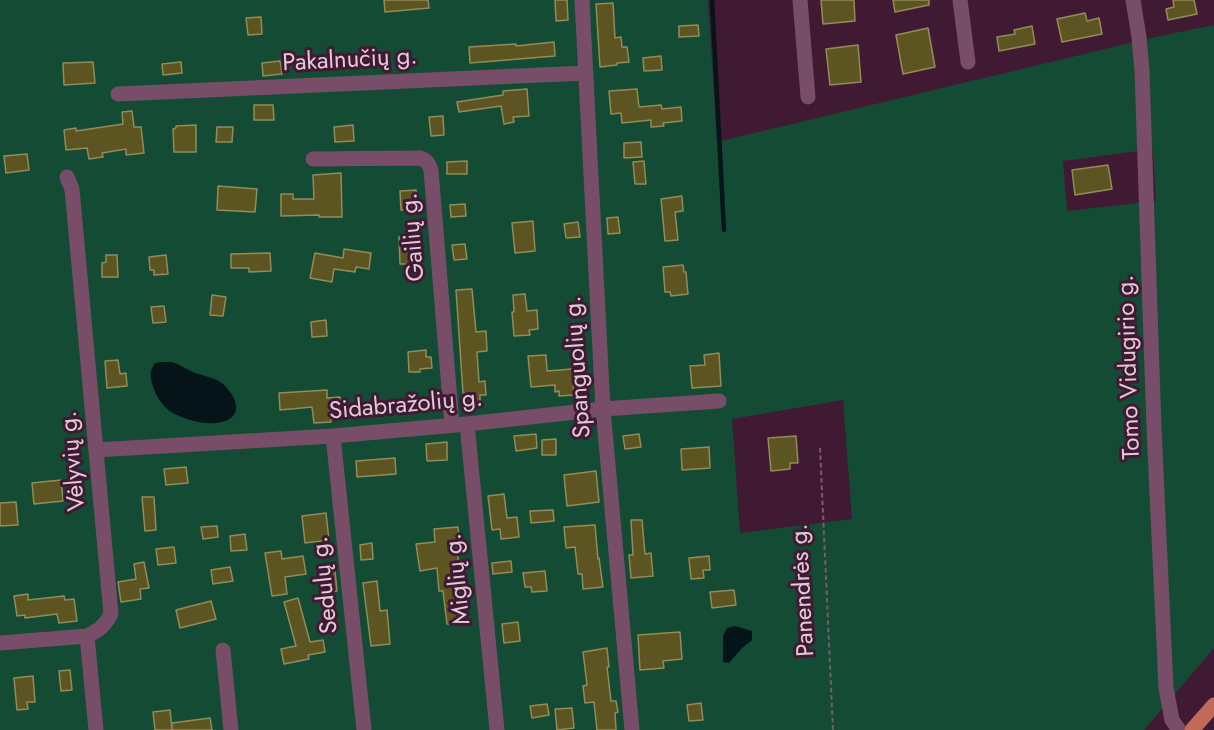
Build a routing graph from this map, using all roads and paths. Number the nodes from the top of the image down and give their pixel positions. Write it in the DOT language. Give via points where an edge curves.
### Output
graph roads {
  1 [pos="582,0"];
  2 [pos="800,0"];
  3 [pos="960,0"];
  4 [pos="1133,0"];
  5 [pos="968,62"];
  6 [pos="585,73"];
  7 [pos="118,94"];
  8 [pos="808,97"];
  9 [pos="313,159"];
  10 [pos="67,177"];
  11 [pos="719,401"];
  12 [pos="603,410"];
  13 [pos="460,424"];
  14 [pos="333,436"];
  15 [pos="820,448"];
  16 [pos="96,450"];
  17 [pos="87,636"];
  18 [pos="0,643"];
  19 [pos="223,650"];
  20 [pos="1214,705"];
  21 [pos="96,730"];
  22 [pos="231,730"];
  23 [pos="364,730"];
  24 [pos="497,730"];
  25 [pos="632,730"];
  26 [pos="833,730"];
  27 [pos="1179,730"];
  28 [pos="1192,730"];
  1 -- 6 [label="street, Spanguolių g."];
  2 -- 8 [label="street"];
  3 -- 5 [label="street"];
  4 -- 27 [label="street, Tomo Vidugirio g." via="1142,71 1166,688 1172,720"];
  6 -- 7 [label="street, Pakalnučių g."];
  6 -- 12 [label="street, Spanguolių g."];
  9 -- 13 [label="street, Gailių g." via="420,158 429,165"];
  10 -- 16 [label="street, Vėlyvių g." via="72,189"];
  11 -- 12 [label="street, Sidabražolių g."];
  12 -- 13 [label="street, Sidabražolių g."];
  12 -- 25 [label="street, Spanguolių g."];
  13 -- 14 [label="street, Sidabražolių g."];
  13 -- 24 [label="street, Miglių g."];
  14 -- 16 [label="street, Sidabražolių g."];
  14 -- 23 [label="street, Sedulų g."];
  15 -- 26 [label="path, Panendrės g."];
  16 -- 17 [label="street, Vėlyvių g." via="111,615 99,630"];
  17 -- 18 [label="street"];
  17 -- 21 [label="street"];
  19 -- 22 [label="street"];
  20 -- 28 [label="main road"];
}
